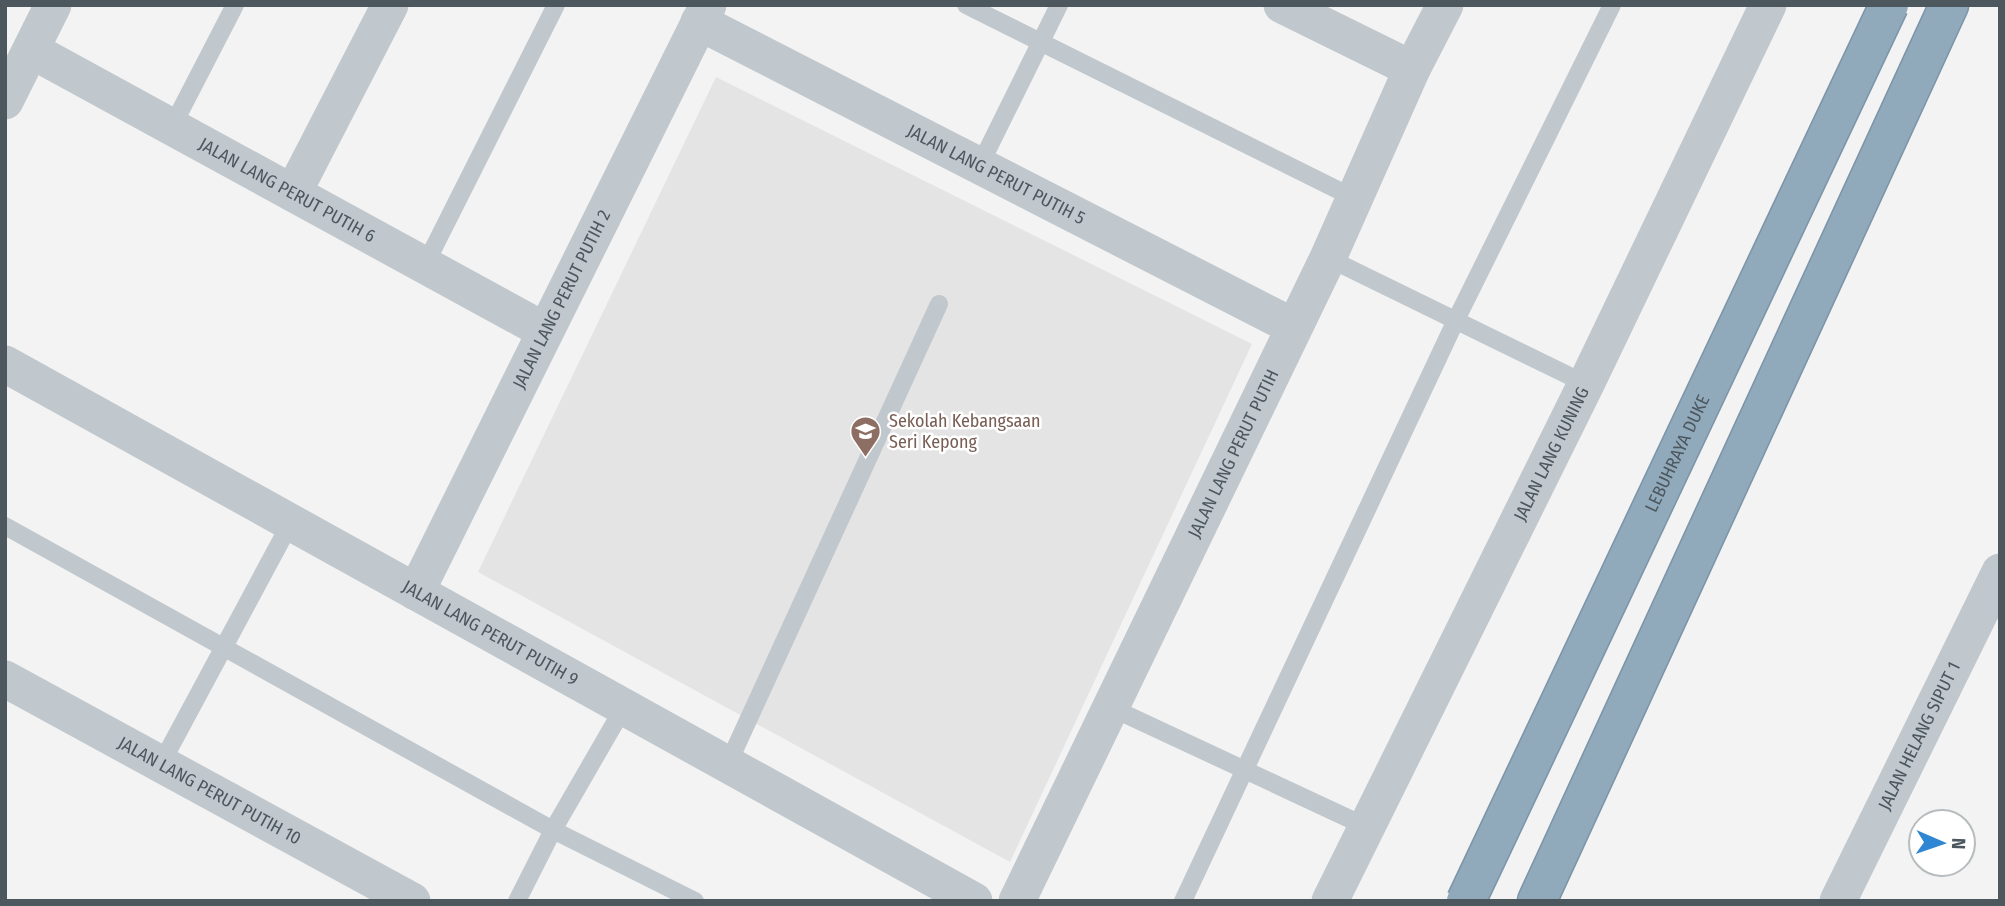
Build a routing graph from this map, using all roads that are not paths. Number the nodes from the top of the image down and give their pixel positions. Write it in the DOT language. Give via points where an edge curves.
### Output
graph roads {
  1 [pos="53,5"];
  2 [pos="235,5"];
  3 [pos="390,5"];
  4 [pos="556,5"];
  5 [pos="965,5"];
  6 [pos="1059,5"];
  7 [pos="1282,5"];
  8 [pos="1444,5"];
  9 [pos="1612,5"];
  10 [pos="1768,5"];
  11 [pos="1889,5"];
  12 [pos="1949,5"];
  13 [pos="704,14"];
  14 [pos="1040,43"];
  15 [pos="31,50"];
  16 [pos="1412,69"];
  17 [pos="5,101"];
  18 [pos="172,127"];
  19 [pos="979,165"];
  20 [pos="293,193"];
  21 [pos="1354,198"];
  22 [pos="1328,258"];
  23 [pos="425,265"];
  24 [pos="939,304"];
  25 [pos="1456,320"];
  26 [pos="1294,327"];
  27 [pos="545,331"];
  28 [pos="5,364"];
  29 [pos="1586,384"];
  30 [pos="291,522"];
  31 [pos="5,526"];
  32 [pos="2000,572"];
  33 [pos="416,592"];
  34 [pos="222,649"];
  35 [pos="5,679"];
  36 [pos="624,707"];
  37 [pos="1112,708"];
  38 [pos="161,764"];
  39 [pos="728,764"];
  40 [pos="1246,771"];
  41 [pos="1367,827"];
  42 [pos="553,830"];
  43 [pos="412,901"];
  44 [pos="517,901"];
  45 [pos="695,901"];
  46 [pos="974,901"];
  47 [pos="1017,901"];
  48 [pos="1183,901"];
  49 [pos="1330,901"];
  50 [pos="1466,901"];
  51 [pos="1537,901"];
  52 [pos="1839,901"];
  1 -- 15 [label="street"];
  2 -- 18 [label="lane"];
  3 -- 20 [label="street"];
  4 -- 23 [label="lane"];
  5 -- 14 [label="lane"];
  6 -- 14 [label="lane"];
  7 -- 16 [label="street"];
  8 -- 16 [label="street, JALAN LANG PERUT PUTIH"];
  9 -- 25 [label="lane"];
  10 -- 29 [label="street, JALAN LANG KUNING"];
  11 -- 50 [label="highway, LEBUHRAYA DUKE, bridge"];
  12 -- 51 [label="highway"];
  13 -- 19 [label="street, JALAN LANG PERUT PUTIH 5"];
  13 -- 27 [label="street, JALAN LANG PERUT PUTIH 2"];
  14 -- 19 [label="lane"];
  14 -- 21 [label="lane"];
  15 -- 17 [label="street"];
  15 -- 18 [label="street, JALAN LANG PERUT PUTIH 6"];
  16 -- 21 [label="street, JALAN LANG PERUT PUTIH"];
  18 -- 20 [label="street, JALAN LANG PERUT PUTIH 6"];
  19 -- 26 [label="street, JALAN LANG PERUT PUTIH 5"];
  20 -- 23 [label="street, JALAN LANG PERUT PUTIH 6"];
  21 -- 22 [label="street, JALAN LANG PERUT PUTIH"];
  22 -- 25 [label="lane"];
  22 -- 26 [label="street, JALAN LANG PERUT PUTIH"];
  23 -- 27 [label="street, JALAN LANG PERUT PUTIH 6"];
  24 -- 39 [label="lane"];
  25 -- 29 [label="lane"];
  25 -- 40 [label="lane"];
  26 -- 37 [label="street, JALAN LANG PERUT PUTIH"];
  27 -- 33 [label="street, JALAN LANG PERUT PUTIH 2"];
  28 -- 30 [label="street, JALAN LANG PERUT PUTIH 9"];
  29 -- 41 [label="street, JALAN LANG KUNING"];
  30 -- 33 [label="street, JALAN LANG PERUT PUTIH 9"];
  30 -- 34 [label="lane"];
  31 -- 34 [label="lane"];
  32 -- 52 [label="street, JALAN HELANG SIPUT 1"];
  33 -- 36 [label="street, JALAN LANG PERUT PUTIH 9"];
  34 -- 38 [label="lane"];
  34 -- 42 [label="lane"];
  35 -- 38 [label="street, JALAN LANG PERUT PUTIH 10"];
  36 -- 39 [label="street, JALAN LANG PERUT PUTIH 9"];
  36 -- 42 [label="lane"];
  37 -- 40 [label="lane"];
  37 -- 47 [label="street, JALAN LANG PERUT PUTIH"];
  38 -- 43 [label="street, JALAN LANG PERUT PUTIH 10"];
  39 -- 46 [label="street, JALAN LANG PERUT PUTIH 9"];
  40 -- 41 [label="lane"];
  40 -- 48 [label="lane"];
  41 -- 49 [label="street, JALAN LANG KUNING"];
  42 -- 44 [label="lane"];
  42 -- 45 [label="lane"];
}
